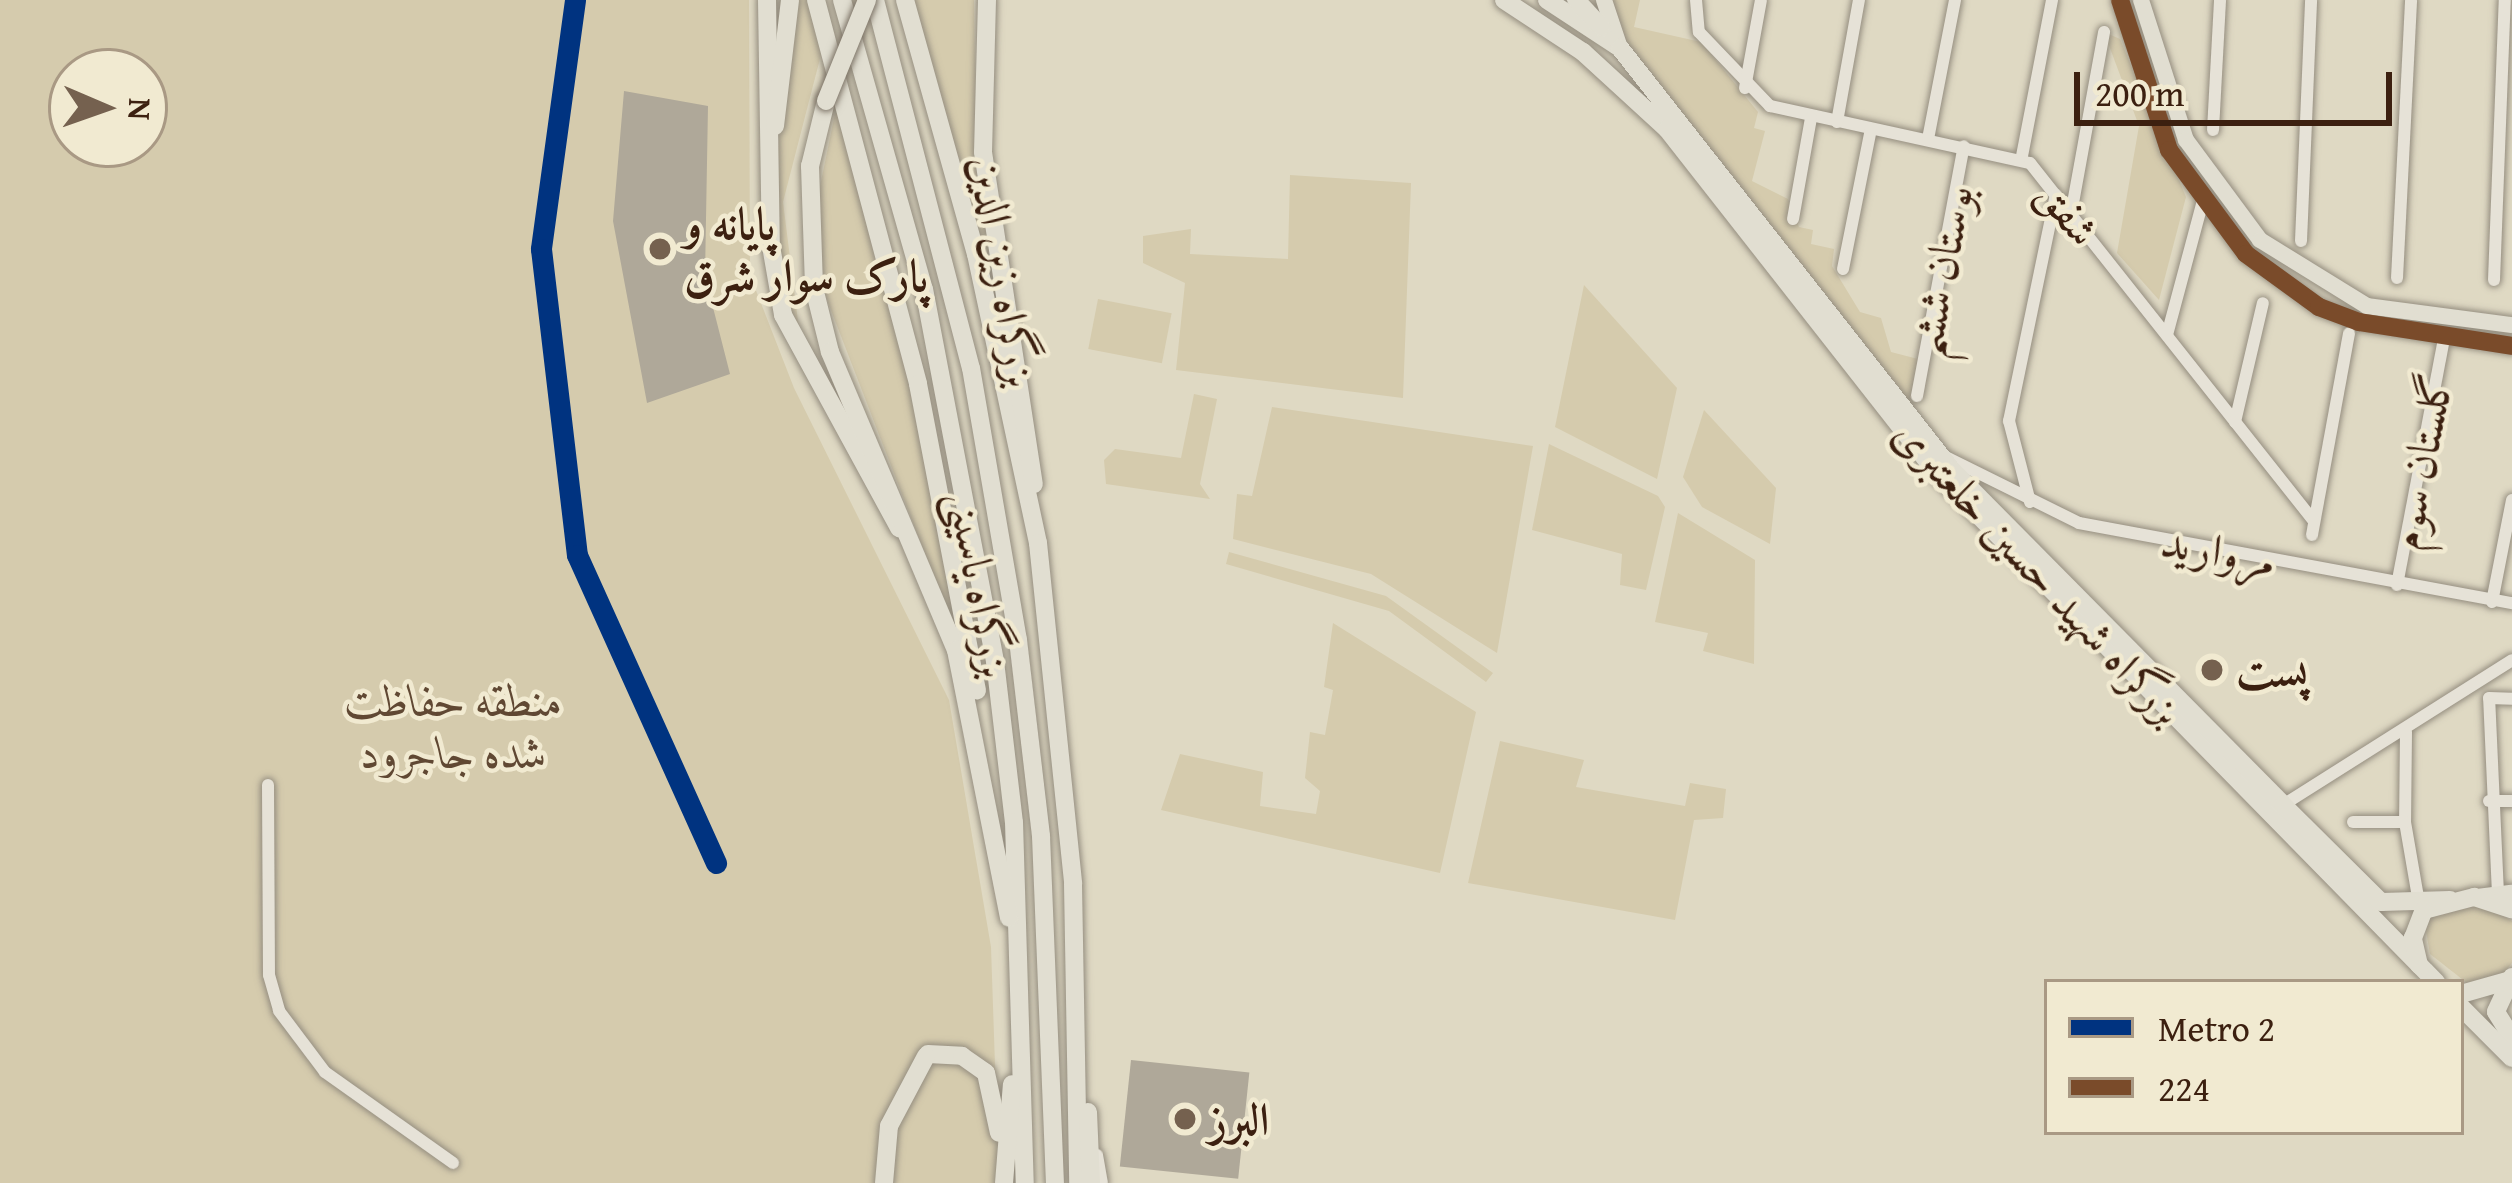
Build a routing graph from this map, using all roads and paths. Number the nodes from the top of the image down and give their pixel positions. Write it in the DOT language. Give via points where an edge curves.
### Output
graph roads {
  1 [pos="767,0"];
  2 [pos="790,0"];
  3 [pos="816,0"];
  4 [pos="842,0"];
  5 [pos="871,0"];
  6 [pos="905,0"];
  7 [pos="987,0"];
  8 [pos="1504,0"];
  9 [pos="1546,0"];
  10 [pos="1576,0"];
  11 [pos="1604,0"];
  12 [pos="1696,0"];
  13 [pos="1761,0"];
  14 [pos="1859,0"];
  15 [pos="1955,0"];
  16 [pos="2052,0"];
  17 [pos="2120,0"];
  18 [pos="2141,0"];
  19 [pos="2220,0"];
  20 [pos="2311,0"];
  21 [pos="2410,0"];
  22 [pos="2505,0"];
  23 [pos="2104,32"];
  24 [pos="1620,48"];
  25 [pos="1745,88"];
  26 [pos="2506,100"];
  27 [pos="1811,118"];
  28 [pos="1837,122"];
  29 [pos="1871,129"];
  30 [pos="2213,130"];
  31 [pos="1928,139"];
  32 [pos="1964,146"];
  33 [pos="769,149"];
  34 [pos="2022,157"];
  35 [pos="2208,179"];
  36 [pos="2056,195"];
  37 [pos="2202,204"];
  38 [pos="2071,214"];
  39 [pos="1793,219"];
  40 [pos="2301,241"];
  41 [pos="1843,269"];
  42 [pos="2397,278"];
  43 [pos="2494,280"];
  44 [pos="2263,303"];
  45 [pos="2512,325"];
  46 [pos="2349,333"];
  47 [pos="2167,335"];
  48 [pos="2444,338"];
  49 [pos="2512,346"];
  50 [pos="1917,396"];
  51 [pos="2235,422"];
  52 [pos="1940,454"];
  53 [pos="2512,500"];
  54 [pos="2030,503"];
  55 [pos="1038,543"];
  56 [pos="917,560"];
  57 [pos="2396,585"];
  58 [pos="2492,602"];
  59 [pos="2512,603"];
  60 [pos="2512,660"];
  61 [pos="2512,699"];
  62 [pos="2406,732"];
  63 [pos="268,785"];
  64 [pos="989,788"];
  65 [pos="2489,801"];
  66 [pos="2512,801"];
  67 [pos="2283,806"];
  68 [pos="2353,822"];
  69 [pos="2405,823"];
  70 [pos="2507,898"];
  71 [pos="2450,900"];
  72 [pos="2420,904"];
  73 [pos="2419,965"];
  74 [pos="1019,967"];
  75 [pos="2511,978"];
  76 [pos="2434,979"];
  77 [pos="1020,989"];
  78 [pos="2464,993"];
  79 [pos="1077,1006"];
  80 [pos="2464,1010"];
  81 [pos="2512,1038"];
  82 [pos="2512,1058"];
  83 [pos="1088,1118"];
  84 [pos="453,1163"];
  85 [pos="884,1183"];
  86 [pos="1004,1183"];
  87 [pos="1025,1183"];
  88 [pos="1055,1183"];
  89 [pos="1078,1183"];
  90 [pos="1091,1183"];
  91 [pos="1102,1183"];
  1 -- 33 [label="highway"];
  2 -- 33 [label="highway"];
  3 -- 64 [label="highway" via="923,407"];
  4 -- 74 [label="highway, بزرگراه یاسینی" via="924,289 980,569 1010,779"];
  5 -- 56 [label="highway, bridge" via="826,101 810,166 814,288 830,352"];
  5 -- 88 [label="highway, بزرگراه یاسینی" via="971,368 1016,622 1042,836"];
  6 -- 55 [label="highway" via="976,254"];
  7 -- 55 [label="highway, بزرگراه زین الدین" via="983,152 1029,419"];
  8 -- 73 [label="highway, بزرگراه شهید حسین خلعتبری" via="1583,52 1667,129 1935,471"];
  9 -- 24 [label="highway, بزرگراه شهید حسین خلعتبری"];
  10 -- 24 [label="highway"];
  11 -- 24 [label="main road"];
  12 -- 25 [label="street, شفق" via="1700,32"];
  13 -- 25 [label="street"];
  14 -- 28 [label="street"];
  15 -- 31 [label="street"];
  16 -- 34 [label="street"];
  17 -- 37 [label="main road" via="2169,150"];
  18 -- 35 [label="main road" via="2170,98"];
  19 -- 30 [label="street"];
  20 -- 40 [label="street"];
  21 -- 42 [label="street"];
  22 -- 26 [label="street"];
  23 -- 38 [label="street"];
  24 -- 52 [label="highway, بزرگراه شهید حسین خلعتبری"];
  25 -- 27 [label="street, شفق"];
  26 -- 43 [label="street"];
  27 -- 28 [label="street, شفق"];
  27 -- 39 [label="street"];
  28 -- 29 [label="street, شفق"];
  29 -- 31 [label="street, شفق"];
  29 -- 41 [label="street"];
  31 -- 32 [label="street, شفق"];
  32 -- 34 [label="street, شفق"];
  32 -- 50 [label="street, بوستان ششم"];
  33 -- 56 [label="highway" via="783,315"];
  34 -- 36 [label="street, شفق"];
  35 -- 37 [label="main road"];
  35 -- 45 [label="main road" via="2260,240 2331,291 2367,306"];
  36 -- 38 [label="street, شفق"];
  36 -- 54 [label="street" via="2008,421"];
  37 -- 47 [label="street"];
  37 -- 48 [label="main road" via="2246,254 2319,307"];
  38 -- 47 [label="street, شفق"];
  44 -- 51 [label="street"];
  46 -- 51 [label="street, شفق" via="2313,528"];
  47 -- 51 [label="street, شفق"];
  48 -- 49 [label="main road"];
  48 -- 57 [label="street, گلستان سوم"];
  52 -- 54 [label="street, مروارید"];
  52 -- 67 [label="highway, بزرگراه شهید حسین خلعتبری"];
  53 -- 58 [label="street"];
  54 -- 57 [label="street, مروارید" via="2079,524"];
  55 -- 79 [label="highway"];
  56 -- 64 [label="highway" via="956,650"];
  57 -- 58 [label="street, مروارید"];
  58 -- 59 [label="street, مروارید"];
  60 -- 62 [label="street"];
  61 -- 65 [label="street" via="2488,698"];
  62 -- 67 [label="street"];
  62 -- 69 [label="street"];
  63 -- 84 [label="street" via="269,974 279,1011 325,1072"];
  64 -- 74 [label="highway"];
  65 -- 66 [label="street"];
  65 -- 70 [label="street"];
  67 -- 72 [label="highway, بزرگراه شهید حسین خلعتبری" via="2381,902"];
  68 -- 69 [label="street"];
  69 -- 72 [label="street"];
  70 -- 71 [label="highway, بزرگراه شهید حسین خلعتبری"];
  71 -- 72 [label="highway, بزرگراه شهید حسین خلعتبری"];
  71 -- 73 [label="highway" via="2418,916"];
  73 -- 76 [label="highway, بزرگراه شهید حسین خلعتبری"];
  74 -- 77 [label="highway, بزرگراه یاسینی"];
  75 -- 78 [label="highway"];
  75 -- 81 [label="highway" via="2496,1012"];
  77 -- 86 [label="highway"];
  77 -- 87 [label="highway, بزرگراه یاسینی"];
  79 -- 83 [label="highway"];
  79 -- 89 [label="highway"];
  80 -- 82 [label="highway"];
  83 -- 90 [label="highway"];
  83 -- 91 [label="street"];
  85 -- 86 [label="highway" via="894,1114 927,1055 962,1056 986,1073"];
}
